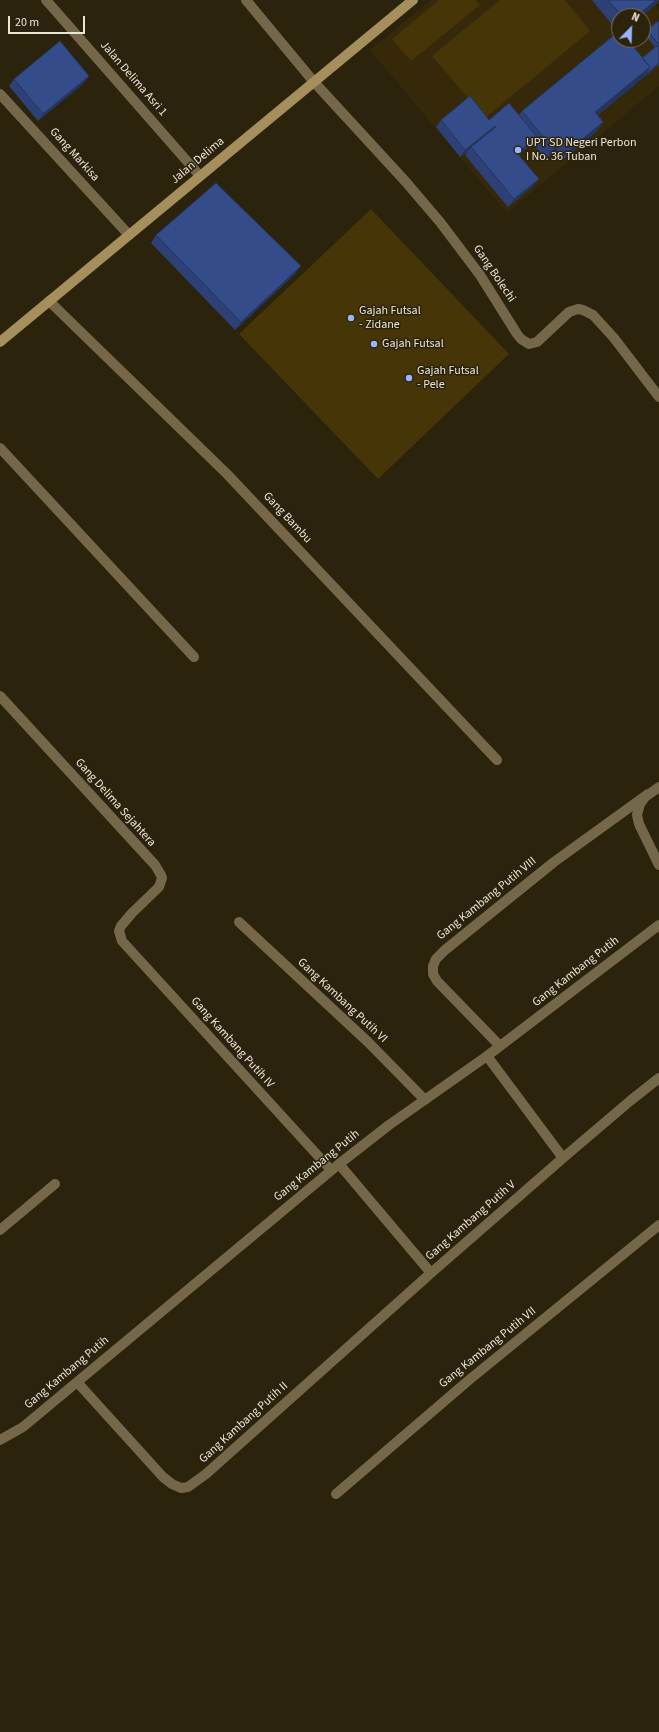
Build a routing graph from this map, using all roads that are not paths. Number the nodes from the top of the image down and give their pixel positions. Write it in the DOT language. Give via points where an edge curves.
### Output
graph roads {
  1 [pos="46,0"];
  2 [pos="246,0"];
  3 [pos="413,0"];
  4 [pos="314,82"];
  5 [pos="0,94"];
  6 [pos="200,176"];
  7 [pos="129,235"];
  8 [pos="49,301"];
  9 [pos="0,342"];
  10 [pos="659,397"];
  11 [pos="0,448"];
  12 [pos="194,657"];
  13 [pos="0,696"];
  14 [pos="497,760"];
  15 [pos="659,787"];
  16 [pos="648,794"];
  17 [pos="659,865"];
  18 [pos="239,922"];
  19 [pos="659,925"];
  20 [pos="119,931"];
  21 [pos="500,1046"];
  22 [pos="487,1056"];
  23 [pos="659,1078"];
  24 [pos="425,1100"];
  25 [pos="563,1158"];
  26 [pos="339,1164"];
  27 [pos="331,1170"];
  28 [pos="55,1184"];
  29 [pos="659,1225"];
  30 [pos="0,1230"];
  31 [pos="432,1273"];
  32 [pos="77,1382"];
  33 [pos="0,1440"];
  34 [pos="336,1494"];
  1 -- 6 [label="street, Jalan Delima Asri 1"];
  2 -- 4 [label="street, Gang Bolechi"];
  3 -- 4 [label="street, Jalan Delima"];
  4 -- 6 [label="street, Jalan Delima"];
  4 -- 10 [label="street, Gang Bolechi" via="440,222 480,275 521,339 529,344 537,342 569,312 578,309 588,312 614,338"];
  5 -- 7 [label="street, Gang Markisa"];
  6 -- 7 [label="street, Jalan Delima"];
  7 -- 8 [label="street, Jalan Delima"];
  8 -- 9 [label="street, Jalan Delima"];
  8 -- 14 [label="street, Gang Bambu" via="227,474"];
  11 -- 12 [label="street"];
  13 -- 20 [label="street, Gang Delima Sejahtera" via="155,865 162,878 159,888 124,921"];
  15 -- 16 [label="street"];
  16 -- 17 [label="street" via="640,804 637,820"];
  16 -- 21 [label="street, Gang Kambang Putih VIII" via="554,862 436,959 433,974 438,981"];
  18 -- 24 [label="street, Gang Kambang Putih VI" via="368,1042"];
  19 -- 21 [label="street, Gang Kambang Putih"];
  20 -- 27 [label="street, Gang Kambang Putih IV" via="127,948"];
  21 -- 22 [label="street, Gang Kambang Putih"];
  22 -- 24 [label="street, Gang Kambang Putih"];
  22 -- 25 [label="street"];
  23 -- 25 [label="street"];
  24 -- 26 [label="street, Gang Kambang Putih"];
  25 -- 31 [label="street, Gang Kambang Putih V"];
  26 -- 27 [label="street, Gang Kambang Putih"];
  26 -- 31 [label="street, Gang Kambang Putih V"];
  27 -- 32 [label="street, Gang Kambang Putih"];
  28 -- 30 [label="street"];
  29 -- 34 [label="street, Gang Kambang Putih VII" via="469,1380"];
  31 -- 32 [label="street, Gang Kambang Putih II" via="206,1474 188,1487 181,1488 163,1476"];
  32 -- 33 [label="street, Gang Kambang Putih" via="23,1427"];
}
